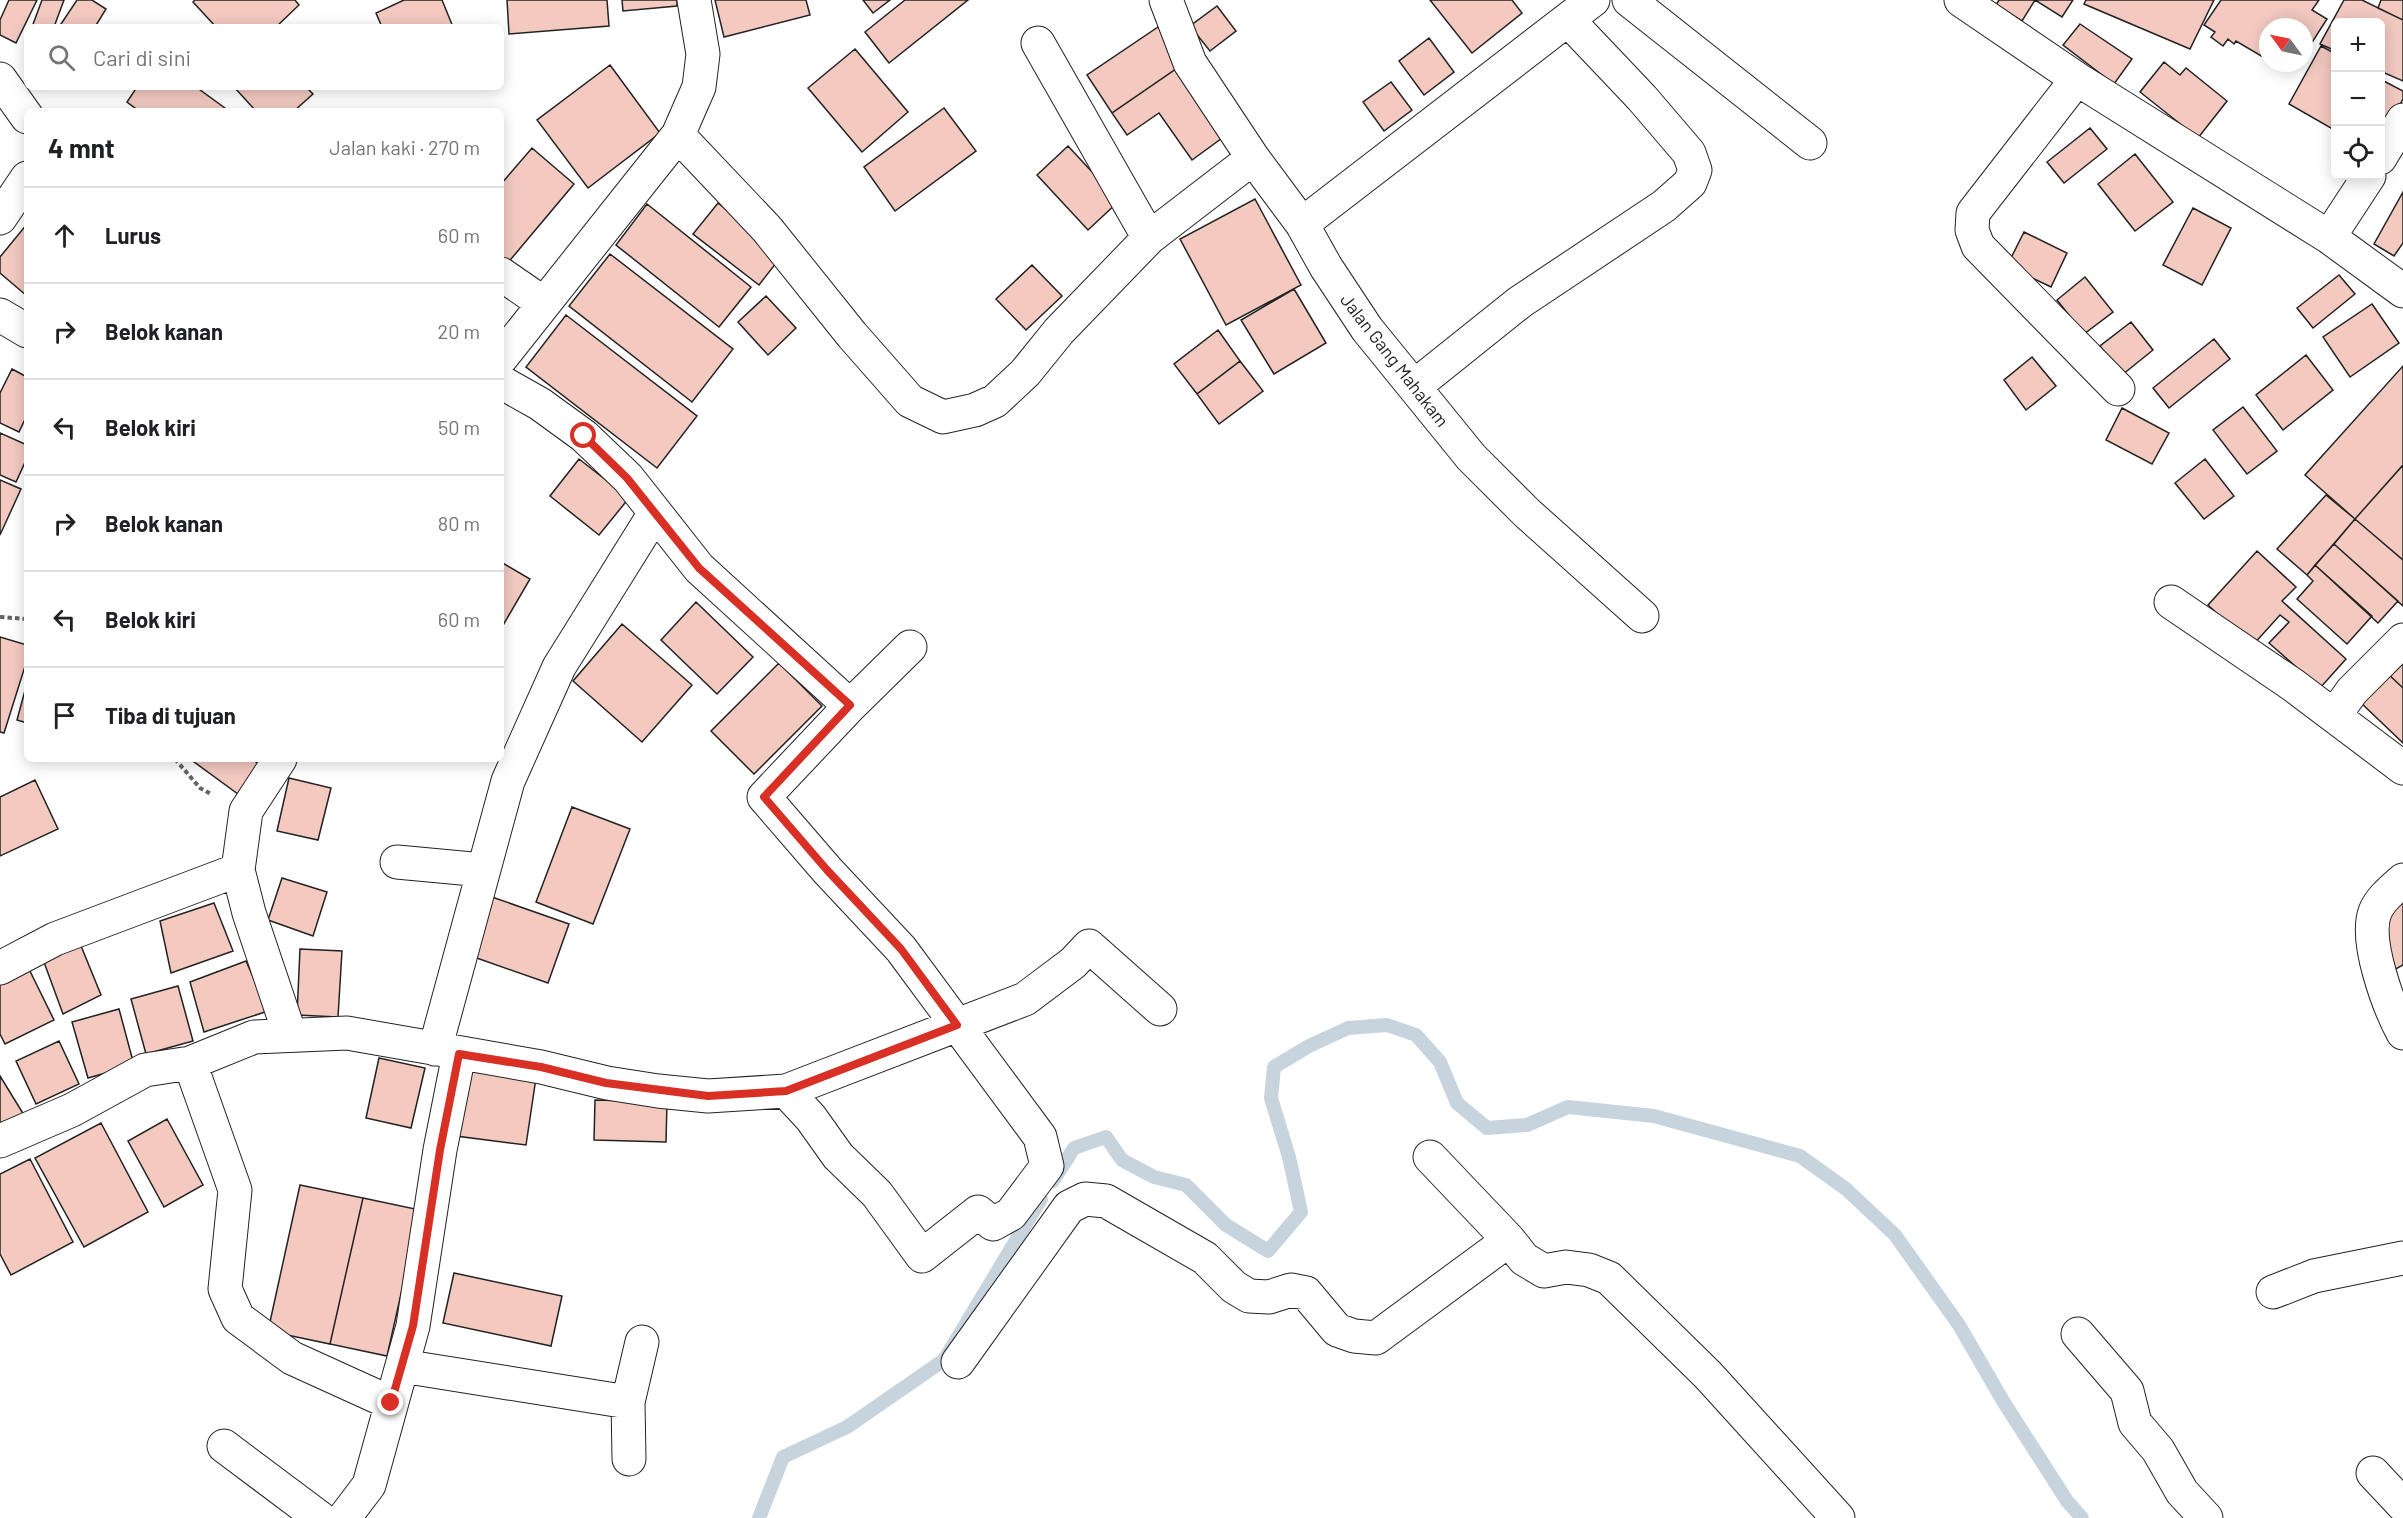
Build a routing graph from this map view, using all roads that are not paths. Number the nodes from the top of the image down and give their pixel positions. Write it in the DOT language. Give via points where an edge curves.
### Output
graph roads {
  1 [pos="693,0"];
  2 [pos="1166,0"];
  3 [pos="1593,0"];
  4 [pos="1629,0"];
  5 [pos="1961,0"];
  6 [pos="1568,20"];
  7 [pos="1038,43"];
  8 [pos="0,78"];
  9 [pos="2077,79"];
  10 [pos="24,113"];
  11 [pos="2403,120"];
  12 [pos="678,135"];
  13 [pos="1810,143"];
  14 [pos="2385,150"];
  15 [pos="1252,158"];
  16 [pos="2366,180"];
  17 [pos="24,182"];
  18 [pos="0,218"];
  19 [pos="1302,224"];
  20 [pos="2329,237"];
  21 [pos="1149,238"];
  22 [pos="504,276"];
  23 [pos="2403,291"];
  24 [pos="543,303"];
  25 [pos="0,315"];
  26 [pos="24,329"];
  27 [pos="504,354"];
  28 [pos="504,384"];
  29 [pos="1415,386"];
  30 [pos="2118,389"];
  31 [pos="655,513"];
  32 [pos="2171,602"];
  33 [pos="1642,616"];
  34 [pos="2403,640"];
  35 [pos="910,647"];
  36 [pos="850,705"];
  37 [pos="2334,716"];
  38 [pos="278,762"];
  39 [pos="2403,768"];
  40 [pos="397,862"];
  41 [pos="238,870"];
  42 [pos="483,870"];
  43 [pos="2403,880"];
  44 [pos="0,968"];
  45 [pos="1160,1009"];
  46 [pos="957,1025"];
  47 [pos="2403,1033"];
  48 [pos="290,1035"];
  49 [pos="447,1052"];
  50 [pos="190,1063"];
  51 [pos="786,1091"];
  52 [pos="0,1141"];
  53 [pos="1430,1157"];
  54 [pos="1509,1240"];
  55 [pos="2403,1258"];
  56 [pos="2273,1292"];
  57 [pos="2079,1334"];
  58 [pos="642,1342"];
  59 [pos="958,1362"];
  60 [pos="402,1366"];
  61 [pos="628,1402"];
  62 [pos="391,1403"];
  63 [pos="224,1446"];
  64 [pos="629,1459"];
  65 [pos="2373,1473"];
  66 [pos="2403,1505"];
  67 [pos="320,1518"];
  68 [pos="344,1518"];
  69 [pos="1838,1518"];
  70 [pos="2206,1518"];
  1 -- 12 [label="street" via="703,54 699,87"];
  2 -- 15 [label="street, Jalan Gang Mahakam" via="1190,63"];
  3 -- 6 [label="street"];
  4 -- 13 [label="street"];
  5 -- 9 [label="street"];
  6 -- 19 [label="street"];
  6 -- 29 [label="street" via="1689,153 1695,170 1690,183 1664,206 1520,302"];
  7 -- 21 [label="street"];
  8 -- 10 [label="street"];
  9 -- 20 [label="street"];
  9 -- 30 [label="street" via="1973,213 1972,230 1978,246"];
  11 -- 14 [label="street"];
  12 -- 21 [label="street" via="767,229 910,401 942,417 995,401"];
  12 -- 24 [label="street"];
  15 -- 19 [label="street, Jalan Gang Mahakam"];
  15 -- 21 [label="street"];
  16 -- 20 [label="street"];
  17 -- 18 [label="street"];
  19 -- 29 [label="street, Jalan Gang Mahakam" via="1367,329"];
  20 -- 23 [label="street"];
  22 -- 24 [label="street"];
  24 -- 27 [label="street"];
  25 -- 26 [label="street"];
  28 -- 31 [label="street" via="584,436 627,478"];
  29 -- 33 [label="street, Jalan Gang Mahakam" via="1471,457"];
  31 -- 36 [label="street" via="699,568"];
  31 -- 42 [label="street" via="558,667 508,781"];
  32 -- 37 [label="street"];
  34 -- 37 [label="street" via="2352,690"];
  35 -- 36 [label="street"];
  36 -- 46 [label="street" via="764,797 901,949"];
  37 -- 39 [label="street"];
  38 -- 41 [label="street" via="246,811"];
  40 -- 42 [label="street"];
  41 -- 44 [label="street" via="55,939"];
  41 -- 48 [label="street"];
  42 -- 49 [label="street"];
  43 -- 47 [label="street" via="2374,913 2372,943 2393,1014"];
  45 -- 46 [label="street" via="1089,946 1025,999"];
  46 -- 51 [label="street"];
  46 -- 51 [label="street" via="1040,1137 1047,1166 1011,1214 993,1224 978,1212 922,1256 877,1194 838,1156"];
  48 -- 49 [label="street" via="346,1033"];
  48 -- 50 [label="street" via="254,1037"];
  49 -- 51 [label="street" via="658,1091 708,1096"];
  49 -- 60 [label="street" via="440,1150 413,1326"];
  50 -- 52 [label="street" via="145,1070 72,1110"];
  50 -- 62 [label="street" via="235,1190 225,1290 238,1318 292,1358"];
  53 -- 54 [label="street"];
  54 -- 59 [label="street" via="1376,1338 1354,1336 1336,1330 1306,1293 1291,1290 1269,1297 1249,1296 1187,1247 1106,1201 1085,1199 1069,1207"];
  54 -- 69 [label="street" via="1524,1259 1544,1271 1566,1267 1609,1278 1708,1375"];
  55 -- 56 [label="street" via="2314,1276"];
  57 -- 70 [label="street" via="2127,1391 2134,1423 2158,1450 2182,1492"];
  58 -- 61 [label="street"];
  60 -- 61 [label="street"];
  60 -- 62 [label="street"];
  61 -- 64 [label="street"];
  62 -- 68 [label="street" via="369,1485"];
  63 -- 67 [label="street"];
  65 -- 66 [label="street"];
}
